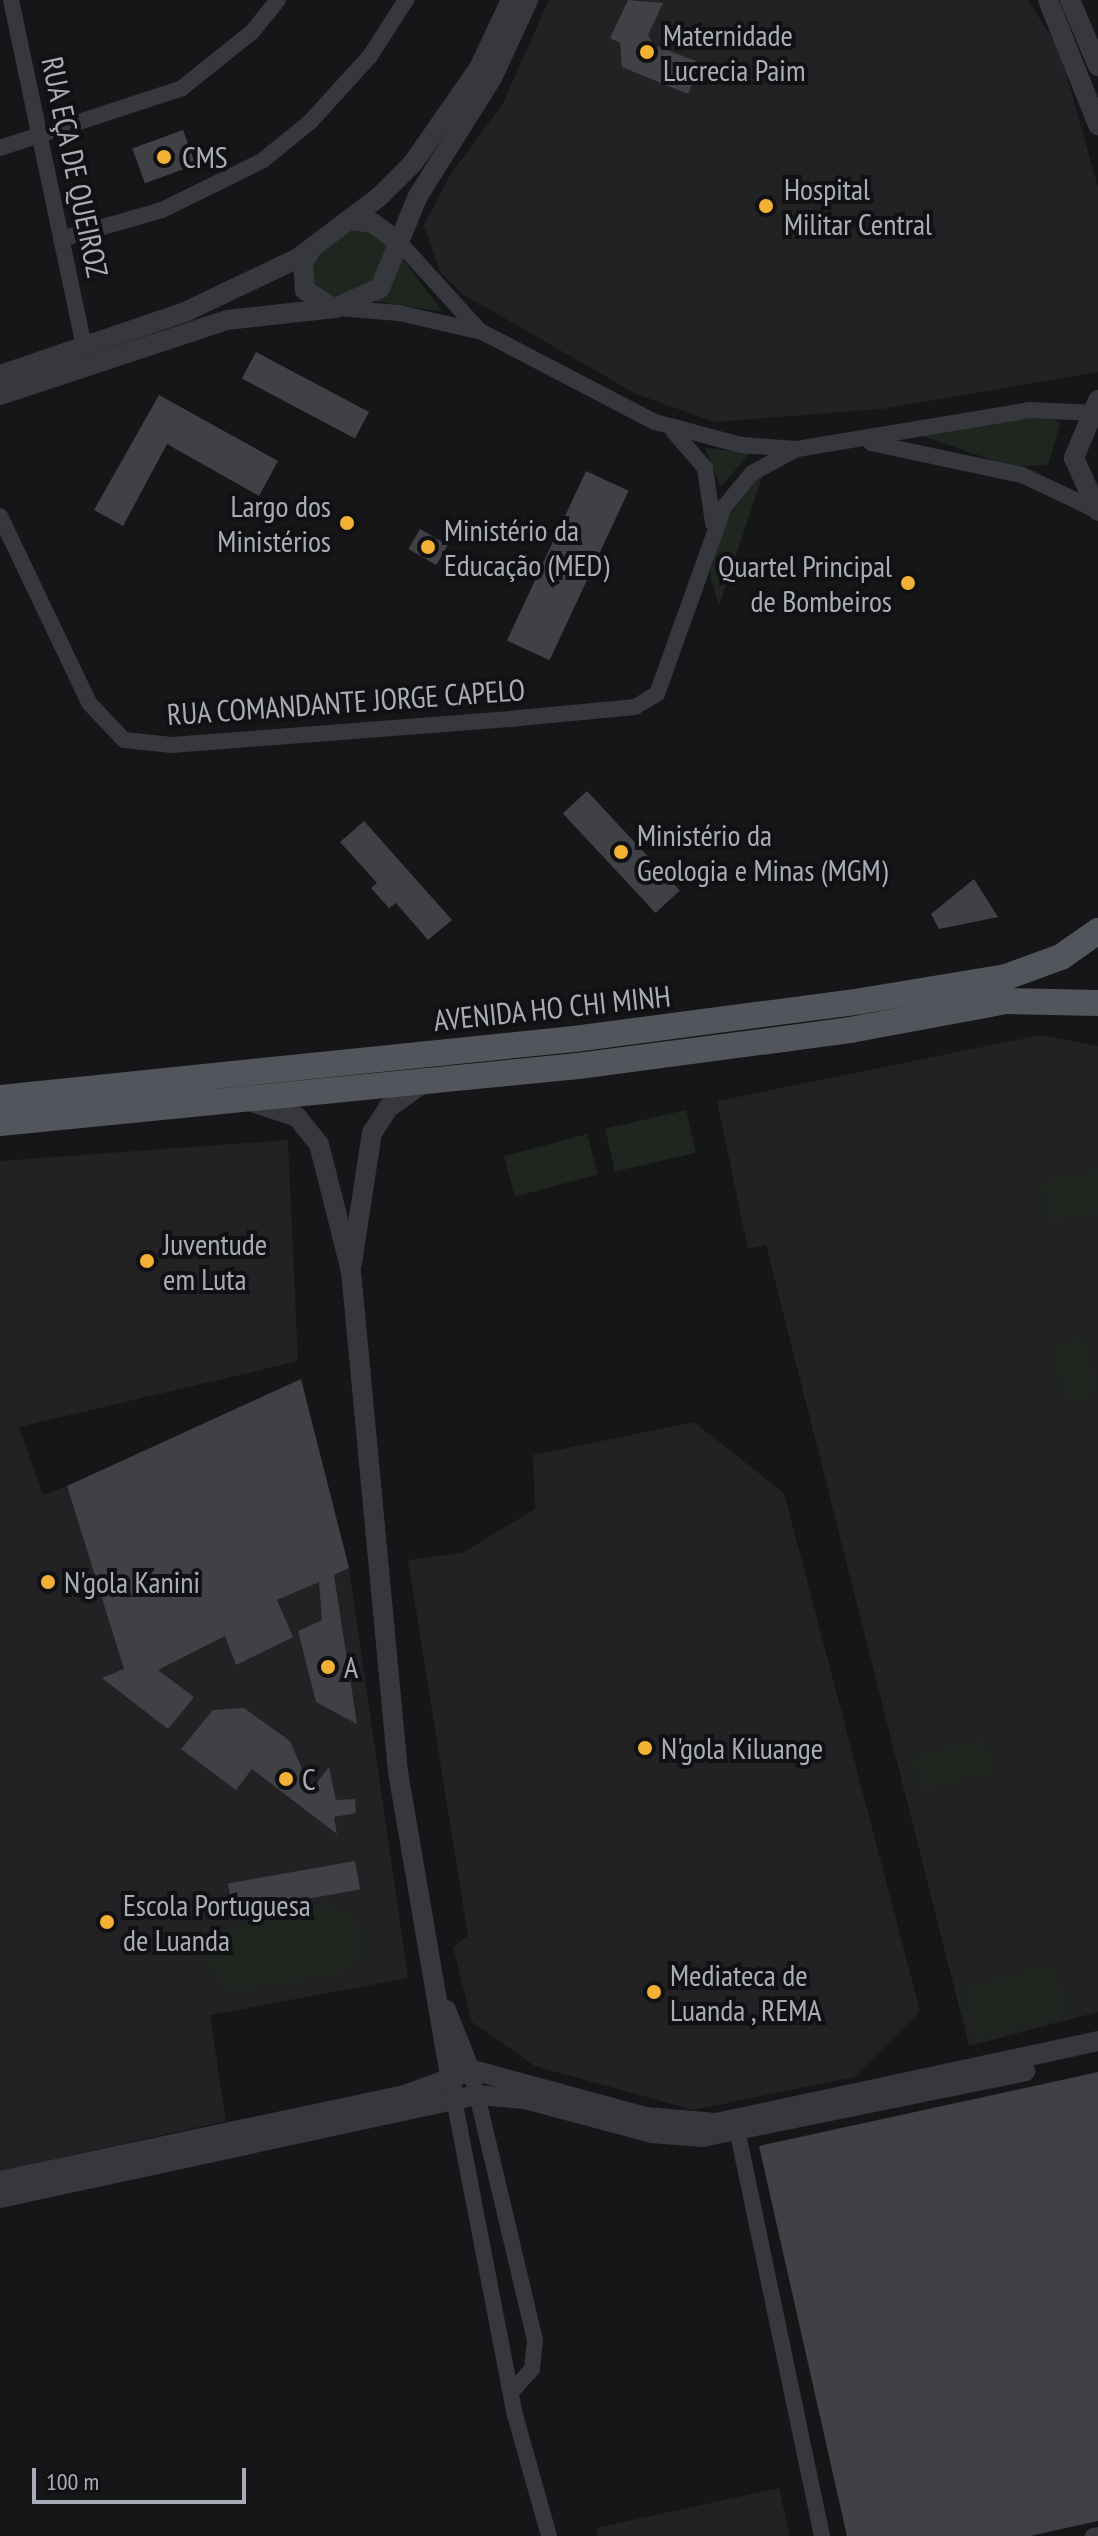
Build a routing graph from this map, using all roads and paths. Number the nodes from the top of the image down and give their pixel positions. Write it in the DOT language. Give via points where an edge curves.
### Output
graph roads {
  1 [pos="11,0"];
  2 [pos="278,0"];
  3 [pos="406,0"];
  4 [pos="511,0"];
  5 [pos="528,0"];
  6 [pos="1048,0"];
  7 [pos="1070,0"];
  8 [pos="1094,42"];
  9 [pos="1098,66"];
  10 [pos="1098,125"];
  11 [pos="40,139"];
  12 [pos="0,148"];
  13 [pos="349,220"];
  14 [pos="61,239"];
  15 [pos="400,243"];
  16 [pos="312,249"];
  17 [pos="335,308"];
  18 [pos="482,332"];
  19 [pos="84,346"];
  20 [pos="4,390"];
  21 [pos="1095,408"];
  22 [pos="655,422"];
  23 [pos="845,441"];
  24 [pos="797,449"];
  25 [pos="1098,511"];
  26 [pos="0,516"];
  27 [pos="712,533"];
  28 [pos="1098,931"];
  29 [pos="1098,1003"];
  30 [pos="427,1080"];
  31 [pos="0,1098"];
  32 [pos="240,1098"];
  33 [pos="0,1123"];
  34 [pos="351,1271"];
  35 [pos="425,1951"];
  36 [pos="451,2025"];
  37 [pos="1098,2041"];
  38 [pos="1098,2055"];
  39 [pos="473,2070"];
  40 [pos="450,2077"];
  41 [pos="517,2081"];
  42 [pos="477,2095"];
  43 [pos="454,2099"];
  44 [pos="738,2134"];
  45 [pos="0,2181"];
  46 [pos="0,2198"];
  47 [pos="511,2392"];
  48 [pos="549,2536"];
  49 [pos="822,2536"];
  1 -- 11 [label="street, RUA EÇA DE QUEIROZ"];
  2 -- 11 [label="street" via="252,32 182,88"];
  3 -- 14 [label="street" via="370,56 310,122 262,161 162,210"];
  4 -- 13 [label="street" via="456,104 413,163"];
  5 -- 15 [label="street" via="492,78 428,175"];
  6 -- 10 [label="street"];
  7 -- 8 [label="street"];
  8 -- 9 [label="street"];
  11 -- 12 [label="street"];
  11 -- 14 [label="street, RUA EÇA DE QUEIROZ"];
  13 -- 15 [label="street" via="373,223"];
  13 -- 16 [label="street"];
  14 -- 19 [label="street, RUA EÇA DE QUEIROZ"];
  15 -- 17 [label="street" via="380,288"];
  15 -- 18 [label="street"];
  16 -- 17 [label="street" via="303,263 305,290"];
  16 -- 19 [label="street" via="222,297"];
  17 -- 18 [label="street" via="399,313"];
  17 -- 20 [label="street" via="227,320"];
  18 -- 22 [label="street"];
  19 -- 20 [label="street"];
  21 -- 23 [label="street" via="1029,410"];
  21 -- 25 [label="street" via="1074,458 1082,488"];
  22 -- 24 [label="street" via="741,445"];
  22 -- 27 [label="street, RUA COMANDANTE JORGE CAPELO" via="685,440 705,468"];
  23 -- 24 [label="street"];
  23 -- 25 [label="street" via="911,447 1003,470"];
  24 -- 27 [label="street, RUA COMANDANTE JORGE CAPELO" via="741,484"];
  26 -- 27 [label="street, RUA COMANDANTE JORGE CAPELO" via="89,703 124,740 148,745 648,702 668,674"];
  28 -- 31 [label="main road, AVENIDA HO CHI MINH" via="1061,957 1006,977 861,1001 574,1039"];
  29 -- 30 [label="main road, AVENIDA HO CHI MINH" via="1007,1001 767,1043"];
  30 -- 32 [label="main road, AVENIDA HO CHI MINH"];
  30 -- 34 [label="street" via="376,1124"];
  32 -- 33 [label="main road, AVENIDA HO CHI MINH"];
  32 -- 34 [label="street" via="297,1117 319,1144"];
  34 -- 35 [label="street" via="398,1772"];
  35 -- 36 [label="street"];
  35 -- 40 [label="street"];
  36 -- 39 [label="street"];
  36 -- 41 [label="street" via="484,2062"];
  37 -- 41 [label="street" via="716,2123 646,2117"];
  38 -- 44 [label="street"];
  39 -- 40 [label="street"];
  39 -- 41 [label="street"];
  39 -- 42 [label="street"];
  40 -- 43 [label="street"];
  40 -- 45 [label="street" via="405,2095"];
  42 -- 43 [label="street"];
  42 -- 44 [label="street" via="525,2099 661,2134"];
  42 -- 47 [label="street" via="535,2340 532,2369"];
  43 -- 46 [label="street"];
  43 -- 47 [label="street"];
  44 -- 49 [label="street"];
  47 -- 48 [label="street"];
}
